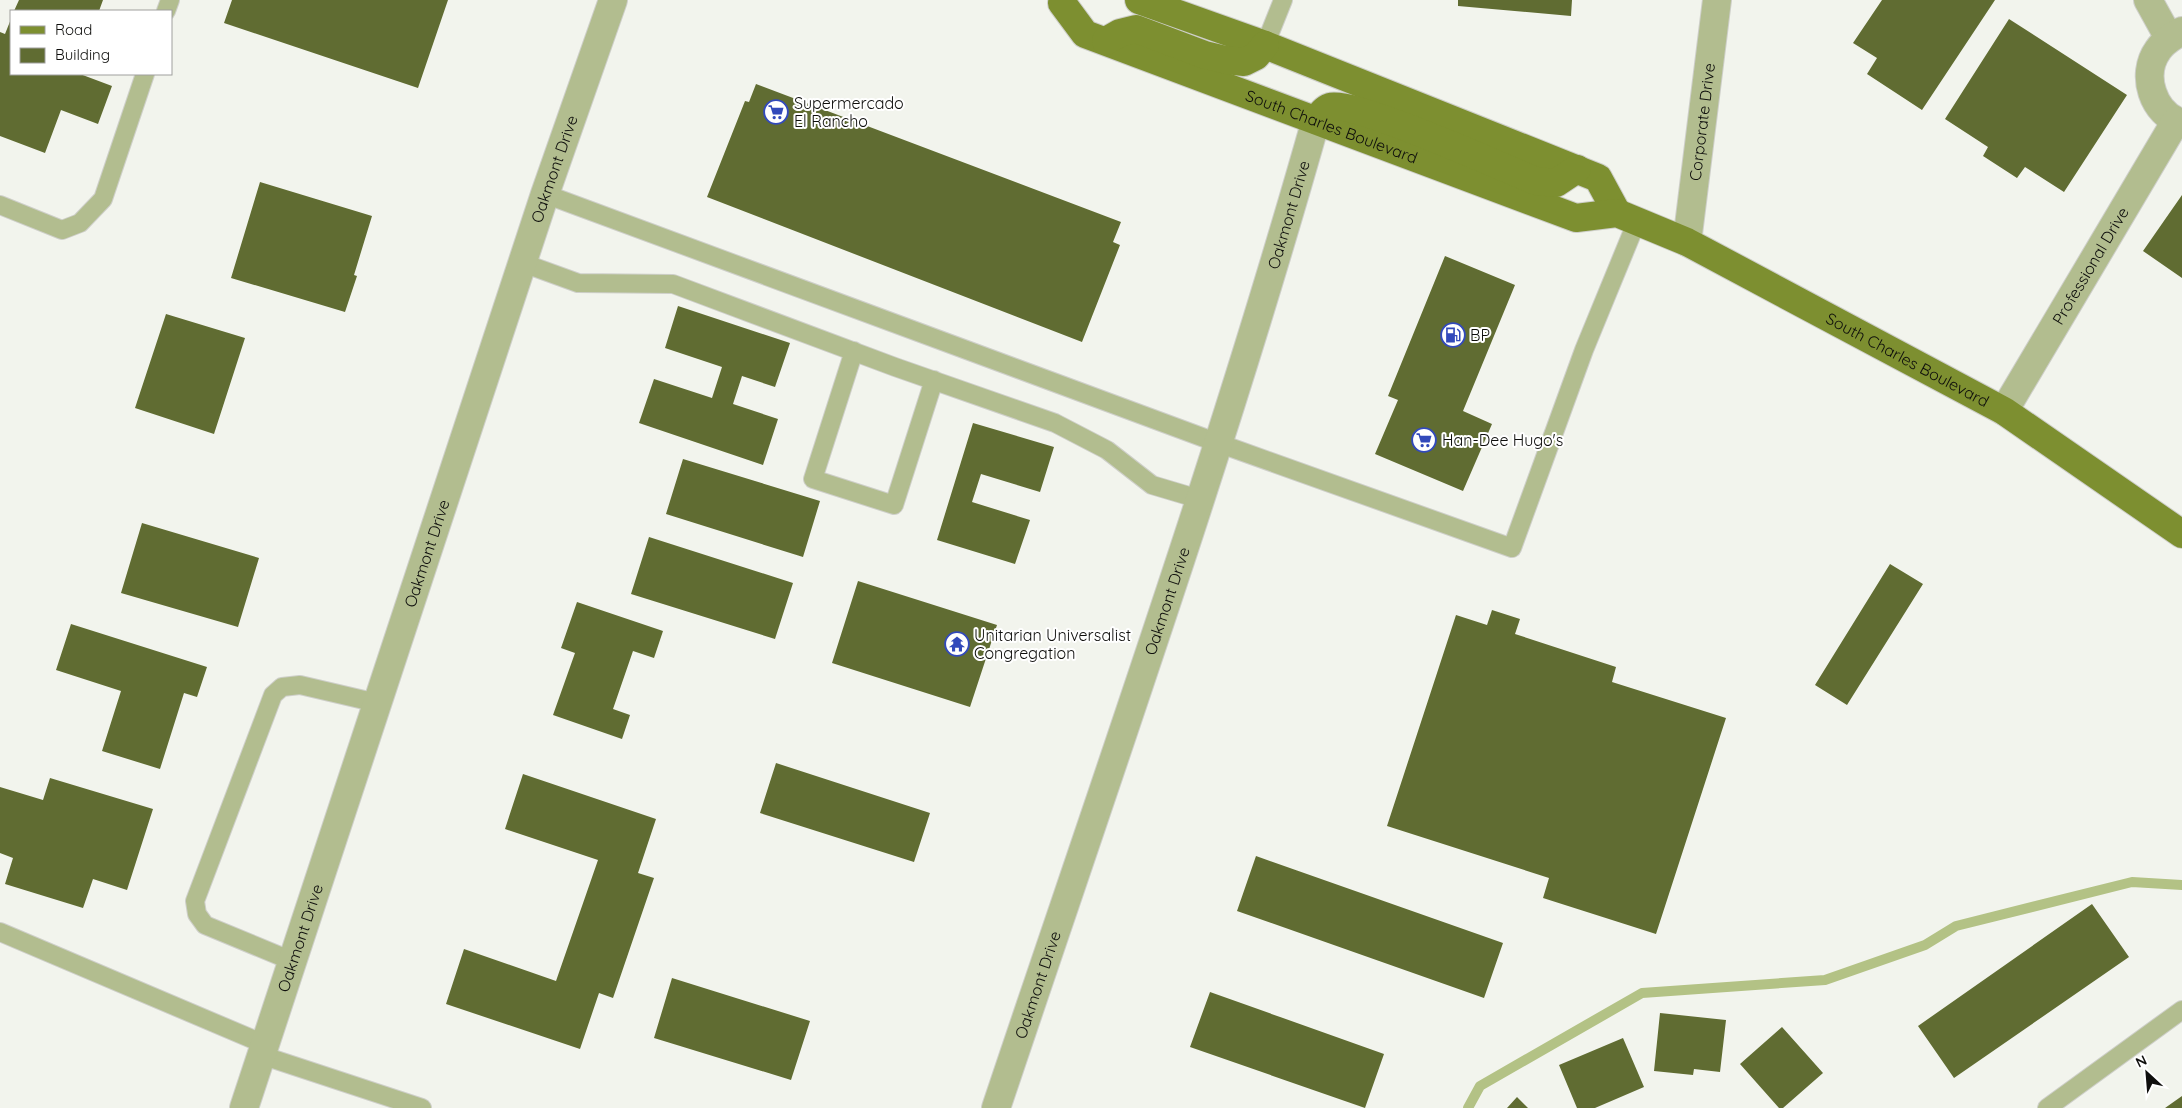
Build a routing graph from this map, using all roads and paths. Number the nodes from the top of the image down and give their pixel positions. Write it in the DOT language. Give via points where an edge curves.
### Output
graph roads {
  1 [pos="613,0"];
  2 [pos="1139,0"];
  3 [pos="1283,0"];
  4 [pos="1717,0"];
  5 [pos="2148,0"];
  6 [pos="1064,1"];
  7 [pos="2175,35"];
  8 [pos="1106,41"];
  9 [pos="1265,45"];
  10 [pos="145,75"];
  11 [pos="1316,120"];
  12 [pos="2179,122"];
  13 [pos="1577,169"];
  14 [pos="545,194"];
  15 [pos="0,205"];
  16 [pos="1627,217"];
  17 [pos="1687,242"];
  18 [pos="523,263"];
  19 [pos="854,351"];
  20 [pos="934,380"];
  21 [pos="2004,411"];
  22 [pos="1218,443"];
  23 [pos="1199,499"];
  24 [pos="2182,534"];
  25 [pos="377,703"];
  26 [pos="0,932"];
  27 [pos="292,961"];
  28 [pos="2182,1010"];
  29 [pos="263,1049"];
  30 [pos="244,1108"];
  31 [pos="422,1108"];
  32 [pos="996,1108"];
  33 [pos="2047,1108"];
  1 -- 14 [label="street, Oakmont Drive"];
  2 -- 9 [label="main road"];
  3 -- 9 [label="lane"];
  4 -- 17 [label="street, Corporate Drive"];
  5 -- 7 [label="street"];
  6 -- 8 [label="main road, South Charles Boulevard" via="1085,34"];
  7 -- 12 [label="street" via="2157,50 2149,82 2153,98 2163,112"];
  8 -- 9 [label="main road" via="1136,29 1205,55 1244,62 1256,56"];
  8 -- 11 [label="main road, South Charles Boulevard"];
  9 -- 13 [label="main road"];
  10 -- 15 [label="lane" via="103,199 80,223 62,230"];
  11 -- 13 [label="main road" via="1331,107 1366,112 1536,180 1556,184"];
  11 -- 16 [label="main road, South Charles Boulevard" via="1576,218"];
  11 -- 22 [label="street, Oakmont Drive"];
  12 -- 21 [label="street, Professional Drive"];
  13 -- 16 [label="main road" via="1598,178"];
  14 -- 18 [label="street, Oakmont Drive"];
  14 -- 22 [label="lane"];
  16 -- 17 [label="main road, South Charles Boulevard"];
  16 -- 22 [label="lane" via="1584,350 1512,548"];
  17 -- 21 [label="main road, South Charles Boulevard"];
  18 -- 19 [label="lane" via="578,283 672,284"];
  18 -- 25 [label="street, Oakmont Drive"];
  19 -- 20 [label="lane"];
  19 -- 20 [label="lane" via="814,479 894,505"];
  20 -- 23 [label="lane" via="1055,423 1107,450 1152,485"];
  21 -- 24 [label="main road, South Charles Boulevard"];
  22 -- 23 [label="street, Oakmont Drive"];
  23 -- 32 [label="street, Oakmont Drive"];
  25 -- 27 [label="street, Oakmont Drive"];
  25 -- 27 [label="lane" via="300,685 282,687 273,695 195,901 197,914 204,925"];
  26 -- 29 [label="lane"];
  27 -- 29 [label="street, Oakmont Drive"];
  28 -- 33 [label="lane"];
  29 -- 30 [label="street, Oakmont Drive"];
  29 -- 31 [label="lane"];
}
